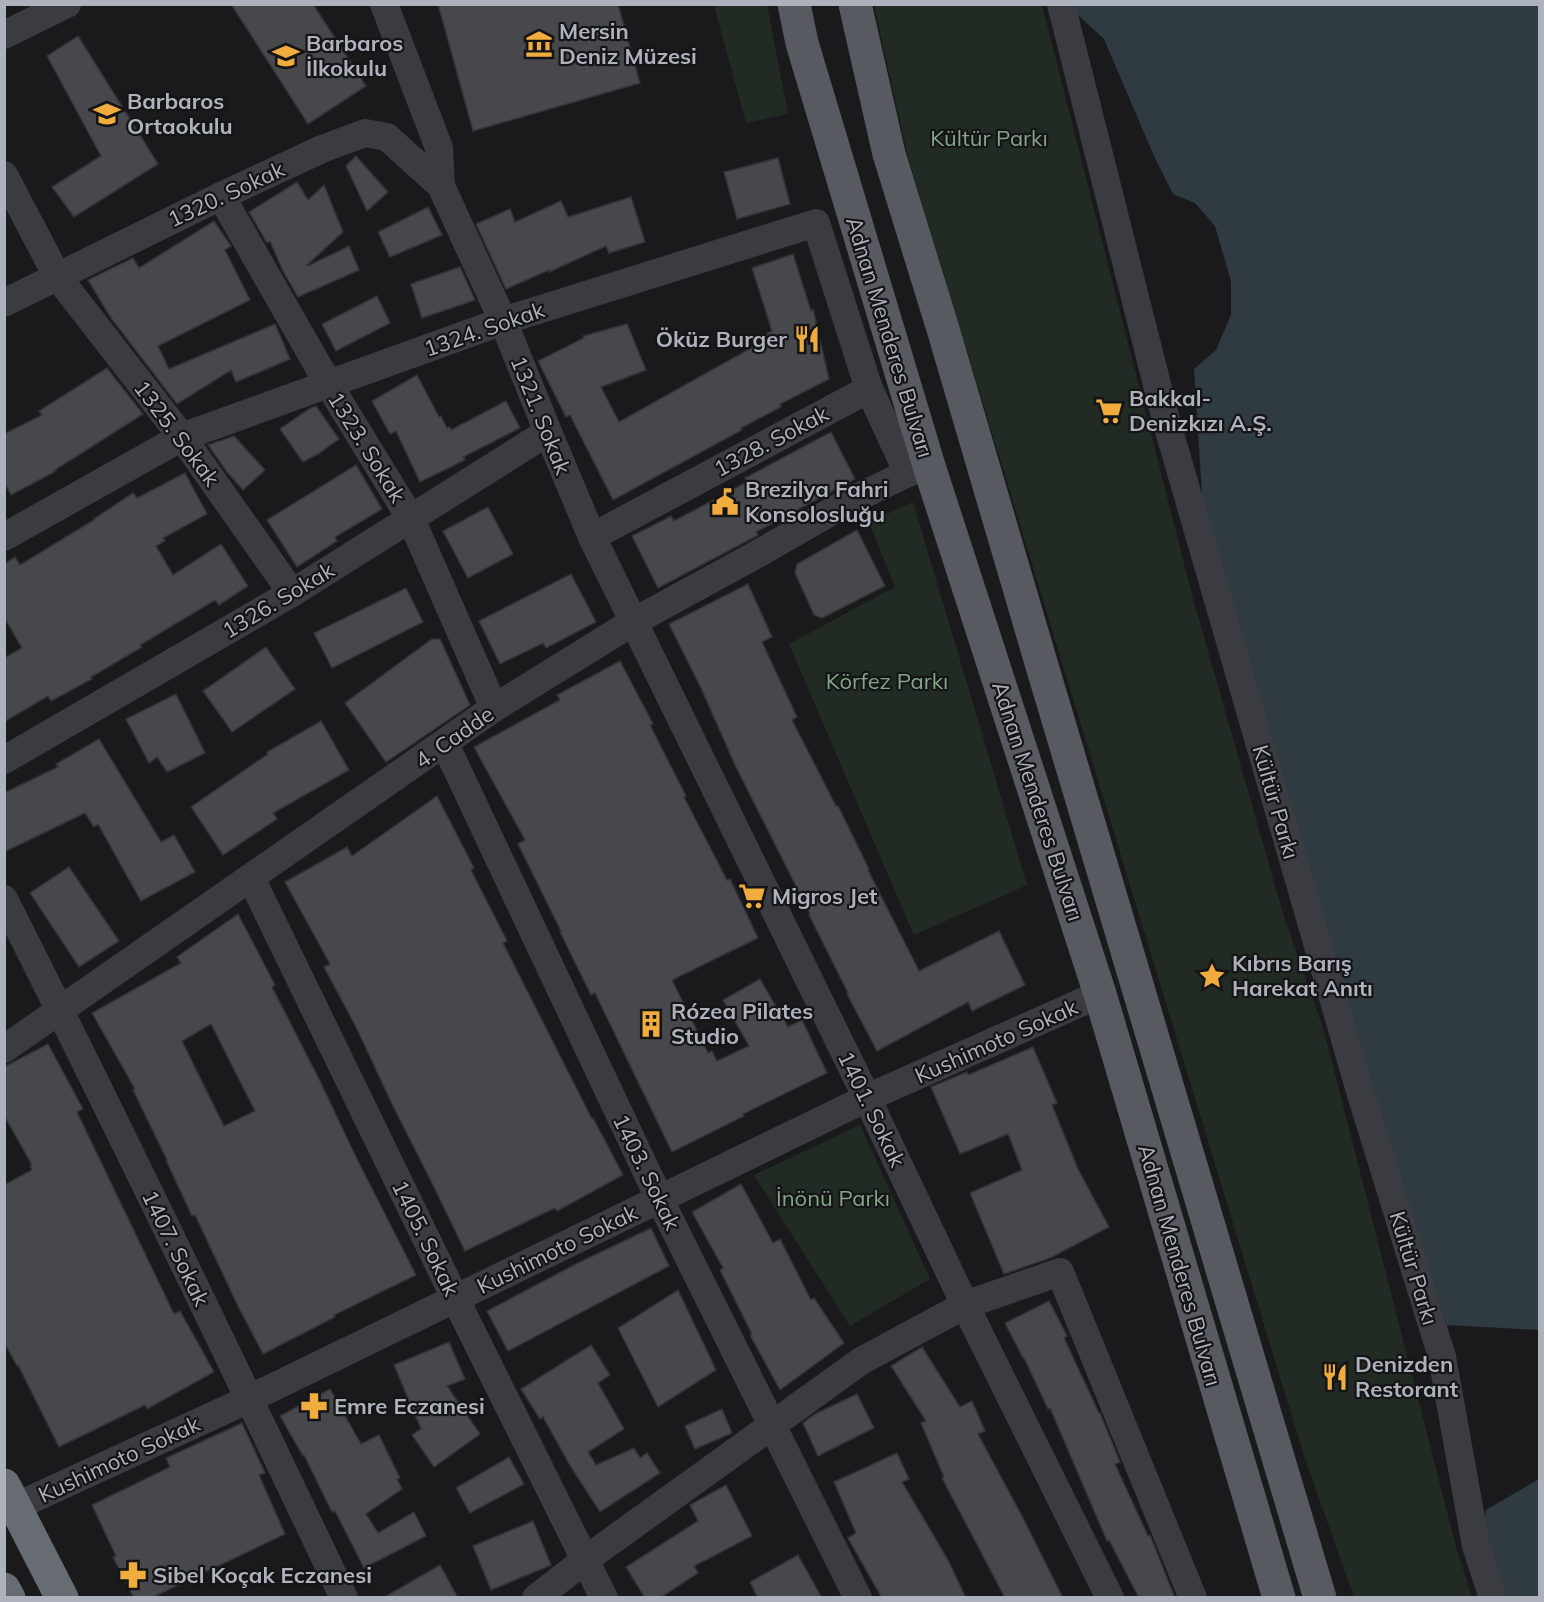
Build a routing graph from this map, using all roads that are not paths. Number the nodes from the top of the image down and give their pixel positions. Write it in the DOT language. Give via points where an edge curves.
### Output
graph roads {
  1 [pos="67,4"];
  2 [pos="384,4"];
  3 [pos="794,4"];
  4 [pos="855,4"];
  5 [pos="1061,4"];
  6 [pos="4,35"];
  7 [pos="4,175"];
  8 [pos="441,186"];
  9 [pos="221,196"];
  10 [pos="57,276"];
  11 [pos="4,303"];
  12 [pos="503,321"];
  13 [pos="329,385"];
  14 [pos="869,389"];
  15 [pos="548,432"];
  16 [pos="182,437"];
  17 [pos="918,469"];
  18 [pos="411,519"];
  19 [pos="4,537"];
  20 [pos="592,537"];
  21 [pos="292,592"];
  22 [pos="633,622"];
  23 [pos="494,708"];
  24 [pos="445,744"];
  25 [pos="4,760"];
  26 [pos="251,878"];
  27 [pos="4,899"];
  28 [pos="1100,994"];
  29 [pos="60,1011"];
  30 [pos="4,1049"];
  31 [pos="867,1098"];
  32 [pos="660,1200"];
  33 [pos="455,1298"];
  34 [pos="965,1305"];
  35 [pos="249,1399"];
  36 [pos="772,1426"];
  37 [pos="10,1496"];
  38 [pos="585,1560"];
  39 [pos="4,1589"];
  40 [pos="9,1598"];
  41 [pos="62,1598"];
  42 [pos="344,1598"];
  43 [pos="536,1598"];
  44 [pos="604,1598"];
  45 [pos="858,1598"];
  46 [pos="1110,1598"];
  47 [pos="1193,1598"];
  48 [pos="1279,1598"];
  49 [pos="1320,1598"];
  50 [pos="1493,1598"];
  1 -- 6 [label="street"];
  2 -- 8 [label="street, 1321. Sokak" via="439,148"];
  3 -- 17 [label="main road, Adnan Menderes Bulvarı" via="801,43"];
  4 -- 49 [label="main road, Adnan Menderes Bulvarı" via="889,154"];
  5 -- 50 [label="street, Kültür Parkı" via="1166,420 1366,1112 1442,1357 1476,1546"];
  7 -- 10 [label="street, 1325. Sokak"];
  8 -- 9 [label="street, 1320. Sokak" via="387,137 365,133"];
  8 -- 12 [label="street, 1321. Sokak"];
  9 -- 10 [label="street, 1320. Sokak"];
  9 -- 13 [label="street, 1323. Sokak"];
  10 -- 11 [label="street, 1320. Sokak"];
  10 -- 16 [label="street, 1325. Sokak"];
  12 -- 13 [label="street, 1324. Sokak"];
  12 -- 14 [label="street, 1324. Sokak" via="816,223"];
  12 -- 15 [label="street, 1321. Sokak"];
  13 -- 16 [label="street, 1324. Sokak"];
  13 -- 18 [label="street, 1323. Sokak"];
  14 -- 17 [label="street"];
  14 -- 20 [label="street, 1328. Sokak"];
  15 -- 18 [label="street, 1326. Sokak"];
  15 -- 20 [label="street, 1321. Sokak"];
  16 -- 19 [label="street, 1324. Sokak"];
  16 -- 21 [label="street, 1325. Sokak"];
  17 -- 22 [label="street, 4. Cadde" via="848,502"];
  17 -- 28 [label="main road, Adnan Menderes Bulvarı"];
  18 -- 21 [label="street, 1326. Sokak"];
  18 -- 23 [label="street, 1323. Sokak"];
  20 -- 22 [label="street, 1321. Sokak"];
  21 -- 25 [label="street, 1326. Sokak"];
  22 -- 23 [label="street, 4. Cadde"];
  22 -- 31 [label="street, 1401. Sokak"];
  23 -- 24 [label="street, 4. Cadde"];
  24 -- 26 [label="street, 4. Cadde"];
  24 -- 32 [label="street, 1403. Sokak"];
  26 -- 29 [label="street, 4. Cadde"];
  26 -- 33 [label="street, 1405. Sokak"];
  27 -- 29 [label="street, 1407. Sokak"];
  28 -- 31 [label="street, Kushimoto Sokak"];
  28 -- 48 [label="main road, Adnan Menderes Bulvarı"];
  29 -- 30 [label="street, 4. Cadde"];
  29 -- 35 [label="street, 1407. Sokak"];
  31 -- 32 [label="street, Kushimoto Sokak"];
  31 -- 34 [label="street, 1401. Sokak"];
  32 -- 33 [label="street, Kushimoto Sokak"];
  32 -- 36 [label="street, 1403. Sokak"];
  33 -- 35 [label="street, Kushimoto Sokak"];
  33 -- 38 [label="street, 1405. Sokak"];
  34 -- 36 [label="street" via="861,1361"];
  34 -- 46 [label="street, 1401. Sokak"];
  34 -- 47 [label="street" via="1060,1272"];
  35 -- 37 [label="street, Kushimoto Sokak"];
  35 -- 42 [label="street, 1407. Sokak"];
  36 -- 38 [label="street"];
  36 -- 45 [label="street, 1403. Sokak"];
  37 -- 41 [label="highway"];
  38 -- 43 [label="street"];
  38 -- 44 [label="street, 1405. Sokak"];
  39 -- 40 [label="highway"];
}
